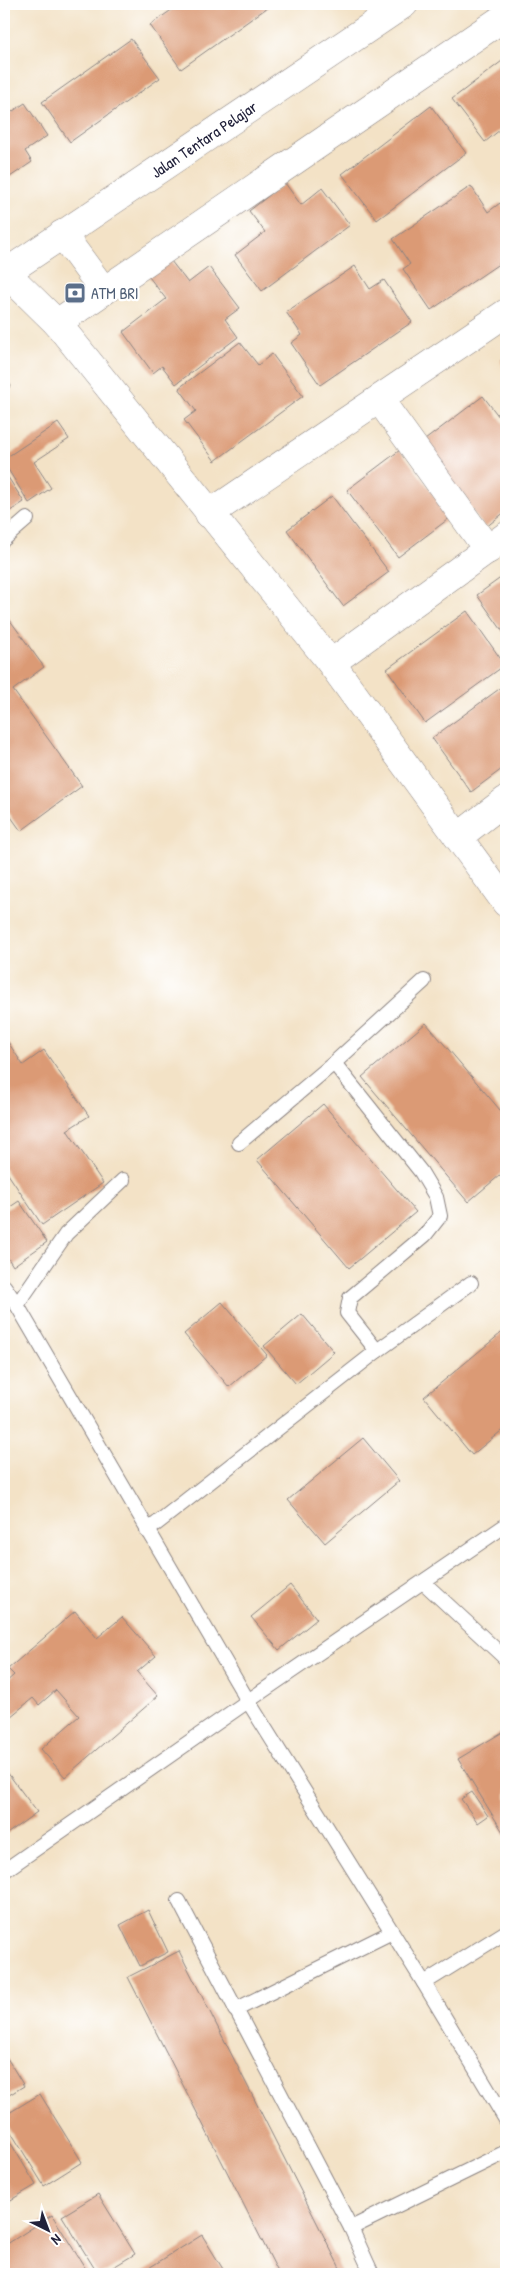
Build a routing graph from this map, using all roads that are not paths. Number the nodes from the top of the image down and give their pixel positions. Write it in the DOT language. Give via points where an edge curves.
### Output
graph roads {
  1 [pos="404,4"];
  2 [pos="506,16"];
  3 [pos="62,234"];
  4 [pos="4,273"];
  5 [pos="104,291"];
  6 [pos="506,314"];
  7 [pos="57,323"];
  8 [pos="379,399"];
  9 [pos="209,514"];
  10 [pos="27,519"];
  11 [pos="4,539"];
  12 [pos="497,543"];
  13 [pos="331,663"];
  14 [pos="506,800"];
  15 [pos="458,837"];
  16 [pos="506,903"];
  17 [pos="424,981"];
  18 [pos="334,1063"];
  19 [pos="239,1143"];
  20 [pos="123,1180"];
  21 [pos="471,1283"];
  22 [pos="4,1286"];
  23 [pos="17,1305"];
  24 [pos="377,1351"];
  25 [pos="506,1525"];
  26 [pos="148,1531"];
  27 [pos="423,1582"];
  28 [pos="506,1659"];
  29 [pos="248,1701"];
  30 [pos="4,1871"];
  31 [pos="179,1901"];
  32 [pos="392,1932"];
  33 [pos="506,1932"];
  34 [pos="424,1983"];
  35 [pos="235,2010"];
  36 [pos="506,2120"];
  37 [pos="506,2152"];
  38 [pos="351,2228"];
  39 [pos="372,2274"];
  1 -- 3 [label="street, Jalan Tentara Pelajar"];
  2 -- 5 [label="street"];
  3 -- 4 [label="street, Jalan Tentara Pelajar"];
  3 -- 5 [label="street"];
  4 -- 7 [label="street"];
  5 -- 7 [label="street"];
  6 -- 8 [label="street"];
  7 -- 9 [label="street"];
  8 -- 9 [label="street"];
  8 -- 12 [label="street"];
  9 -- 13 [label="street"];
  10 -- 11 [label="lane"];
  12 -- 13 [label="street"];
  13 -- 15 [label="street"];
  14 -- 15 [label="street"];
  15 -- 16 [label="street"];
  17 -- 18 [label="lane"];
  18 -- 19 [label="lane"];
  18 -- 24 [label="lane" via="421,1172 436,1197 440,1216 425,1235 350,1298 348,1313"];
  20 -- 23 [label="lane" via="66,1234"];
  21 -- 24 [label="lane"];
  22 -- 23 [label="lane"];
  23 -- 26 [label="lane"];
  24 -- 26 [label="lane"];
  25 -- 27 [label="lane"];
  26 -- 29 [label="lane"];
  27 -- 28 [label="lane"];
  27 -- 29 [label="lane"];
  29 -- 30 [label="lane"];
  29 -- 32 [label="lane"];
  31 -- 35 [label="lane"];
  32 -- 34 [label="lane"];
  32 -- 35 [label="lane"];
  33 -- 34 [label="lane"];
  34 -- 36 [label="lane"];
  35 -- 38 [label="lane"];
  37 -- 38 [label="lane"];
  38 -- 39 [label="lane"];
}
